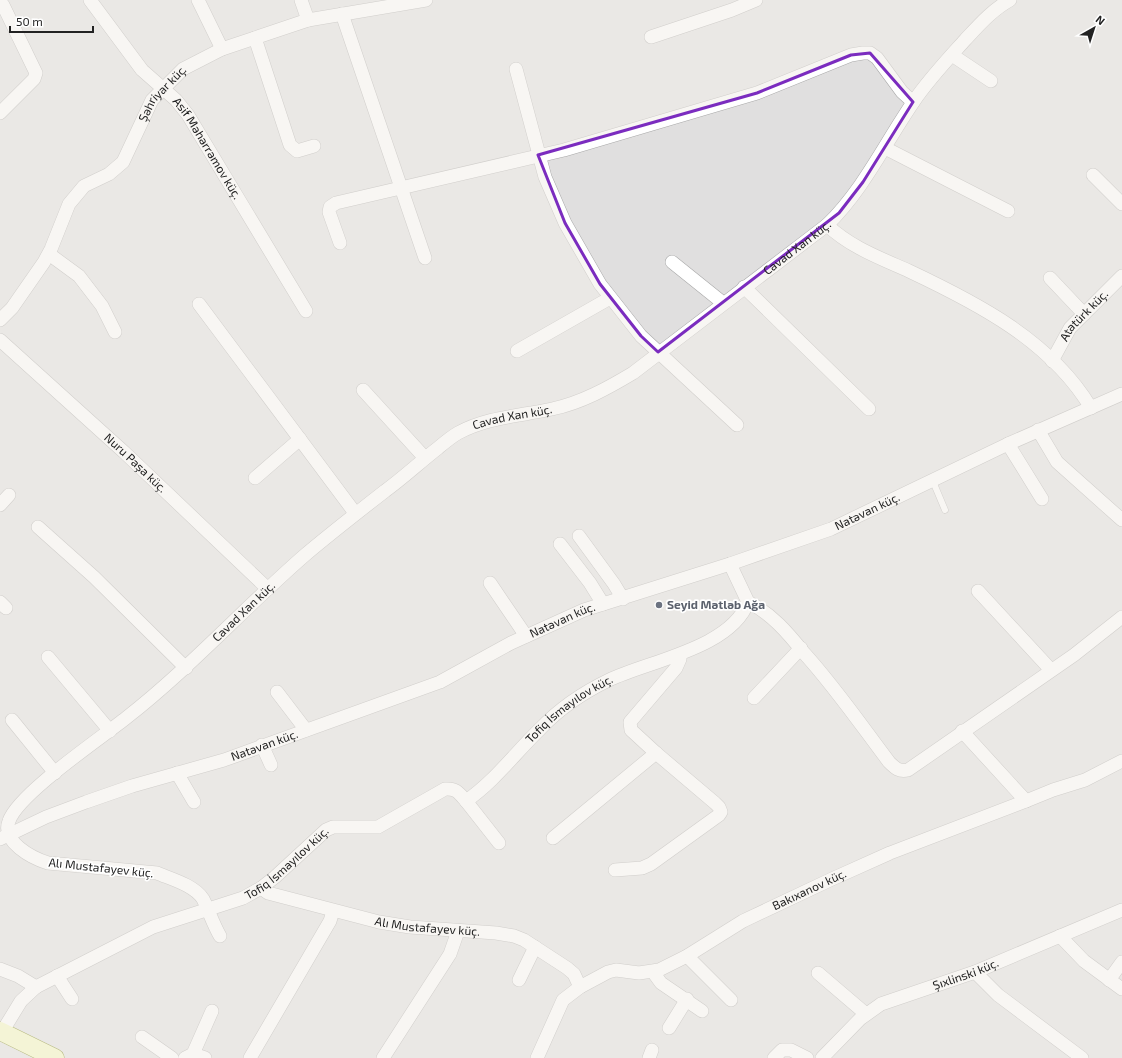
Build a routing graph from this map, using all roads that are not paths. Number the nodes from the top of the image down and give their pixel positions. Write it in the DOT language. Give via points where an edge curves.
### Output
graph roads {
  1 [pos="90,0"];
  2 [pos="198,0"];
  3 [pos="301,0"];
  4 [pos="426,0"];
  5 [pos="756,0"];
  6 [pos="1010,0"];
  7 [pos="404,2"];
  8 [pos="4,5"];
  9 [pos="342,14"];
  10 [pos="308,20"];
  11 [pos="651,37"];
  12 [pos="255,38"];
  13 [pos="222,49"];
  14 [pos="952,55"];
  15 [pos="516,69"];
  16 [pos="991,81"];
  17 [pos="163,89"];
  18 [pos="913,102"];
  19 [pos="0,113"];
  20 [pos="314,146"];
  21 [pos="885,148"];
  22 [pos="538,155"];
  23 [pos="1093,175"];
  24 [pos="401,188"];
  25 [pos="1122,204"];
  26 [pos="1008,211"];
  27 [pos="827,225"];
  28 [pos="340,243"];
  29 [pos="48,254"];
  30 [pos="425,258"];
  31 [pos="672,262"];
  32 [pos="1122,276"];
  33 [pos="1050,278"];
  34 [pos="744,287"];
  35 [pos="610,298"];
  36 [pos="723,303"];
  37 [pos="199,304"];
  38 [pos="306,311"];
  39 [pos="1084,314"];
  40 [pos="0,320"];
  41 [pos="115,332"];
  42 [pos="0,340"];
  43 [pos="517,351"];
  44 [pos="658,352"];
  45 [pos="1052,361"];
  46 [pos="363,390"];
  47 [pos="1122,394"];
  48 [pos="1091,408"];
  49 [pos="869,409"];
  50 [pos="737,425"];
  51 [pos="1038,430"];
  52 [pos="300,439"];
  53 [pos="1008,444"];
  54 [pos="425,458"];
  55 [pos="255,478"];
  56 [pos="932,479"];
  57 [pos="1042,499"];
  58 [pos="945,510"];
  59 [pos="355,513"];
  60 [pos="1122,520"];
  61 [pos="38,527"];
  62 [pos="579,536"];
  63 [pos="560,544"];
  64 [pos="730,564"];
  65 [pos="490,583"];
  66 [pos="268,590"];
  67 [pos="978,591"];
  68 [pos="623,599"];
  69 [pos="748,602"];
  70 [pos="603,604"];
  71 [pos="1122,617"];
  72 [pos="526,636"];
  73 [pos="801,648"];
  74 [pos="680,655"];
  75 [pos="48,657"];
  76 [pos="186,668"];
  77 [pos="1051,670"];
  78 [pos="276,692"];
  79 [pos="754,698"];
  80 [pos="12,720"];
  81 [pos="306,730"];
  82 [pos="110,731"];
  83 [pos="962,731"];
  84 [pos="262,745"];
  85 [pos="656,753"];
  86 [pos="1122,761"];
  87 [pos="271,765"];
  88 [pos="55,773"];
  89 [pos="177,773"];
  90 [pos="466,801"];
  91 [pos="194,802"];
  92 [pos="1026,802"];
  93 [pos="4,836"];
  94 [pos="553,838"];
  95 [pos="499,843"];
  96 [pos="615,870"];
  97 [pos="261,888"];
  98 [pos="206,909"];
  99 [pos="1122,910"];
  100 [pos="333,911"];
  101 [pos="458,931"];
  102 [pos="220,936"];
  103 [pos="1060,936"];
  104 [pos="535,947"];
  105 [pos="687,956"];
  106 [pos="1122,962"];
  107 [pos="0,969"];
  108 [pos="653,972"];
  109 [pos="975,972"];
  110 [pos="818,973"];
  111 [pos="58,976"];
  112 [pos="519,980"];
  113 [pos="1109,980"];
  114 [pos="580,986"];
  115 [pos="36,987"];
  116 [pos="1122,990"];
  117 [pos="72,999"];
  118 [pos="686,999"];
  119 [pos="730,1000"];
  120 [pos="702,1010"];
  121 [pos="212,1011"];
  122 [pos="866,1014"];
  123 [pos="670,1028"];
  124 [pos="1,1032"];
  125 [pos="142,1037"];
  126 [pos="189,1056"];
  127 [pos="53,1058"];
  128 [pos="172,1058"];
  129 [pos="205,1058"];
  130 [pos="250,1058"];
  131 [pos="383,1058"];
  132 [pos="537,1058"];
  133 [pos="774,1058"];
  134 [pos="807,1058"];
  135 [pos="822,1058"];
  136 [pos="1082,1058"];
  1 -- 17 [label="street, Asif Məhərrəmov küç." via="142,70"];
  2 -- 13 [label="street"];
  3 -- 10 [label="street"];
  4 -- 7 [label="street, Şəhriyar küç."];
  5 -- 11 [label="street"];
  6 -- 14 [label="street, Cavad Xan küç." via="987,16"];
  7 -- 9 [label="street, Şəhriyar küç."];
  8 -- 19 [label="street" via="36,73 34,79"];
  9 -- 10 [label="street, Şəhriyar küç."];
  9 -- 24 [label="street"];
  10 -- 12 [label="street, Şəhriyar küç."];
  12 -- 13 [label="street, Şəhriyar küç."];
  12 -- 20 [label="street" via="290,145 298,150"];
  13 -- 17 [label="street, Şəhriyar küç." via="183,69"];
  14 -- 16 [label="street"];
  14 -- 18 [label="street, Cavad Xan küç."];
  15 -- 22 [label="street"];
  17 -- 29 [label="street, Şəhriyar küç." via="152,100 123,162 109,174 84,186 69,204"];
  17 -- 38 [label="street, Asif Məhərrəmov küç." via="188,115"];
  18 -- 21 [label="street, Cavad Xan küç."];
  18 -- 22 [label="street" via="902,92 877,58 870,53 862,53 851,55 757,93 564,150"];
  21 -- 26 [label="street"];
  21 -- 27 [label="street, Cavad Xan küç." via="851,198"];
  22 -- 24 [label="street"];
  22 -- 35 [label="street" via="565,223"];
  23 -- 25 [label="street"];
  24 -- 28 [label="street" via="336,203 330,207 329,212"];
  24 -- 30 [label="street"];
  27 -- 34 [label="street, Cavad Xan küç."];
  27 -- 45 [label="street" via="850,243 944,288 1004,321"];
  29 -- 40 [label="street, Şəhriyar küç." via="12,308"];
  29 -- 41 [label="street" via="80,276 102,306"];
  31 -- 36 [label="street"];
  32 -- 39 [label="street, Atatürk küç."];
  33 -- 39 [label="street"];
  34 -- 36 [label="street, Cavad Xan küç."];
  34 -- 49 [label="street"];
  35 -- 43 [label="street"];
  35 -- 44 [label="street" via="641,336"];
  36 -- 44 [label="street, Cavad Xan küç."];
  37 -- 52 [label="street"];
  39 -- 45 [label="street, Atatürk küç." via="1070,328"];
  42 -- 66 [label="street, Nuru Paşa küç." via="124,452"];
  44 -- 50 [label="street"];
  44 -- 54 [label="street, Cavad Xan küç." via="633,373 599,392 554,408 494,418 474,425 456,434"];
  45 -- 48 [label="street" via="1081,392"];
  46 -- 54 [label="street"];
  47 -- 48 [label="street, Natəvan küç."];
  48 -- 51 [label="street, Natəvan küç."];
  51 -- 53 [label="street, Natəvan küç."];
  51 -- 60 [label="street" via="1057,462"];
  52 -- 55 [label="street"];
  52 -- 59 [label="street"];
  53 -- 56 [label="street, Natəvan küç."];
  53 -- 57 [label="street"];
  54 -- 59 [label="street, Cavad Xan küç."];
  56 -- 58 [label="lane"];
  56 -- 64 [label="street, Natəvan küç." via="837,526"];
  59 -- 66 [label="street, Cavad Xan küç."];
  61 -- 76 [label="street" via="94,577"];
  62 -- 68 [label="street"];
  63 -- 70 [label="street"];
  64 -- 68 [label="street, Natəvan küç."];
  64 -- 69 [label="street"];
  65 -- 72 [label="street"];
  66 -- 76 [label="street, Cavad Xan küç."];
  67 -- 77 [label="street"];
  68 -- 70 [label="street, Natəvan küç."];
  69 -- 73 [label="street" via="765,612"];
  69 -- 74 [label="street, Tofiq İsmayılov küç." via="739,618 706,642"];
  70 -- 72 [label="street, Natəvan küç."];
  71 -- 77 [label="street"];
  72 -- 81 [label="street, Natəvan küç." via="440,682"];
  73 -- 79 [label="street"];
  73 -- 83 [label="street" via="896,769 908,770"];
  74 -- 85 [label="street" via="676,668 630,722 631,730"];
  74 -- 90 [label="street, Tofiq İsmayılov küç." via="626,672 580,697 552,717 491,782"];
  75 -- 82 [label="street"];
  76 -- 82 [label="street, Cavad Xan küç."];
  77 -- 83 [label="street"];
  78 -- 81 [label="street"];
  80 -- 88 [label="street"];
  81 -- 84 [label="street, Natəvan küç."];
  82 -- 88 [label="street, Cavad Xan küç."];
  83 -- 92 [label="street"];
  84 -- 87 [label="street"];
  84 -- 89 [label="street, Natəvan küç." via="224,760"];
  85 -- 94 [label="street"];
  85 -- 96 [label="street" via="715,803 721,812 651,864 642,868"];
  86 -- 92 [label="street, Bakıxanov küç." via="1085,780"];
  88 -- 93 [label="street, Cavad Xan küç." via="14,811"];
  89 -- 91 [label="street"];
  89 -- 93 [label="street, Natəvan küç." via="86,802"];
  90 -- 95 [label="street"];
  90 -- 97 [label="street, Tofiq İsmayılov küç." via="453,788 445,789 378,827 333,827 326,830"];
  92 -- 105 [label="street, Bakıxanov küç." via="890,853 766,909"];
  93 -- 98 [label="street, Alı Mustafayev küç." via="35,859 48,863 157,873 197,892"];
  97 -- 98 [label="street, Tofiq İsmayılov küç." via="232,902"];
  97 -- 100 [label="street, Alı Mustafayev küç." via="268,893"];
  98 -- 102 [label="street, Alı Mustafayev küç."];
  98 -- 111 [label="street, Tofiq İsmayılov küç." via="153,927"];
  99 -- 103 [label="street, Şıxlinski küç."];
  100 -- 101 [label="street, Alı Mustafayev küç." via="379,922"];
  100 -- 130 [label="street" via="330,921"];
  101 -- 104 [label="street, Alı Mustafayev küç." via="514,936"];
  101 -- 131 [label="street" via="450,954"];
  103 -- 109 [label="street, Şıxlinski küç."];
  103 -- 113 [label="street" via="1084,961"];
  104 -- 112 [label="street"];
  104 -- 114 [label="street, Alı Mustafayev küç." via="574,974"];
  105 -- 108 [label="street, Bakıxanov küç."];
  105 -- 119 [label="street"];
  106 -- 113 [label="street"];
  107 -- 115 [label="street"];
  108 -- 114 [label="street, Bakıxanov küç." via="608,972"];
  108 -- 118 [label="street" via="662,983"];
  109 -- 122 [label="street, Şıxlinski küç." via="881,1004"];
  109 -- 136 [label="street" via="998,995"];
  110 -- 122 [label="street"];
  111 -- 115 [label="street, Tofiq İsmayılov küç."];
  111 -- 117 [label="street"];
  113 -- 116 [label="street"];
  114 -- 132 [label="street, Bakıxanov küç." via="563,1000"];
  115 -- 124 [label="street, Tofiq İsmayılov küç." via="21,1001"];
  118 -- 120 [label="street"];
  118 -- 123 [label="street"];
  121 -- 126 [label="street"];
  122 -- 135 [label="street, Şıxlinski küç."];
  124 -- 127 [label="street"];
  125 -- 128 [label="street"];
  126 -- 129 [label="street"];
  133 -- 134 [label="street" via="782,1050 791,1050"];
}
